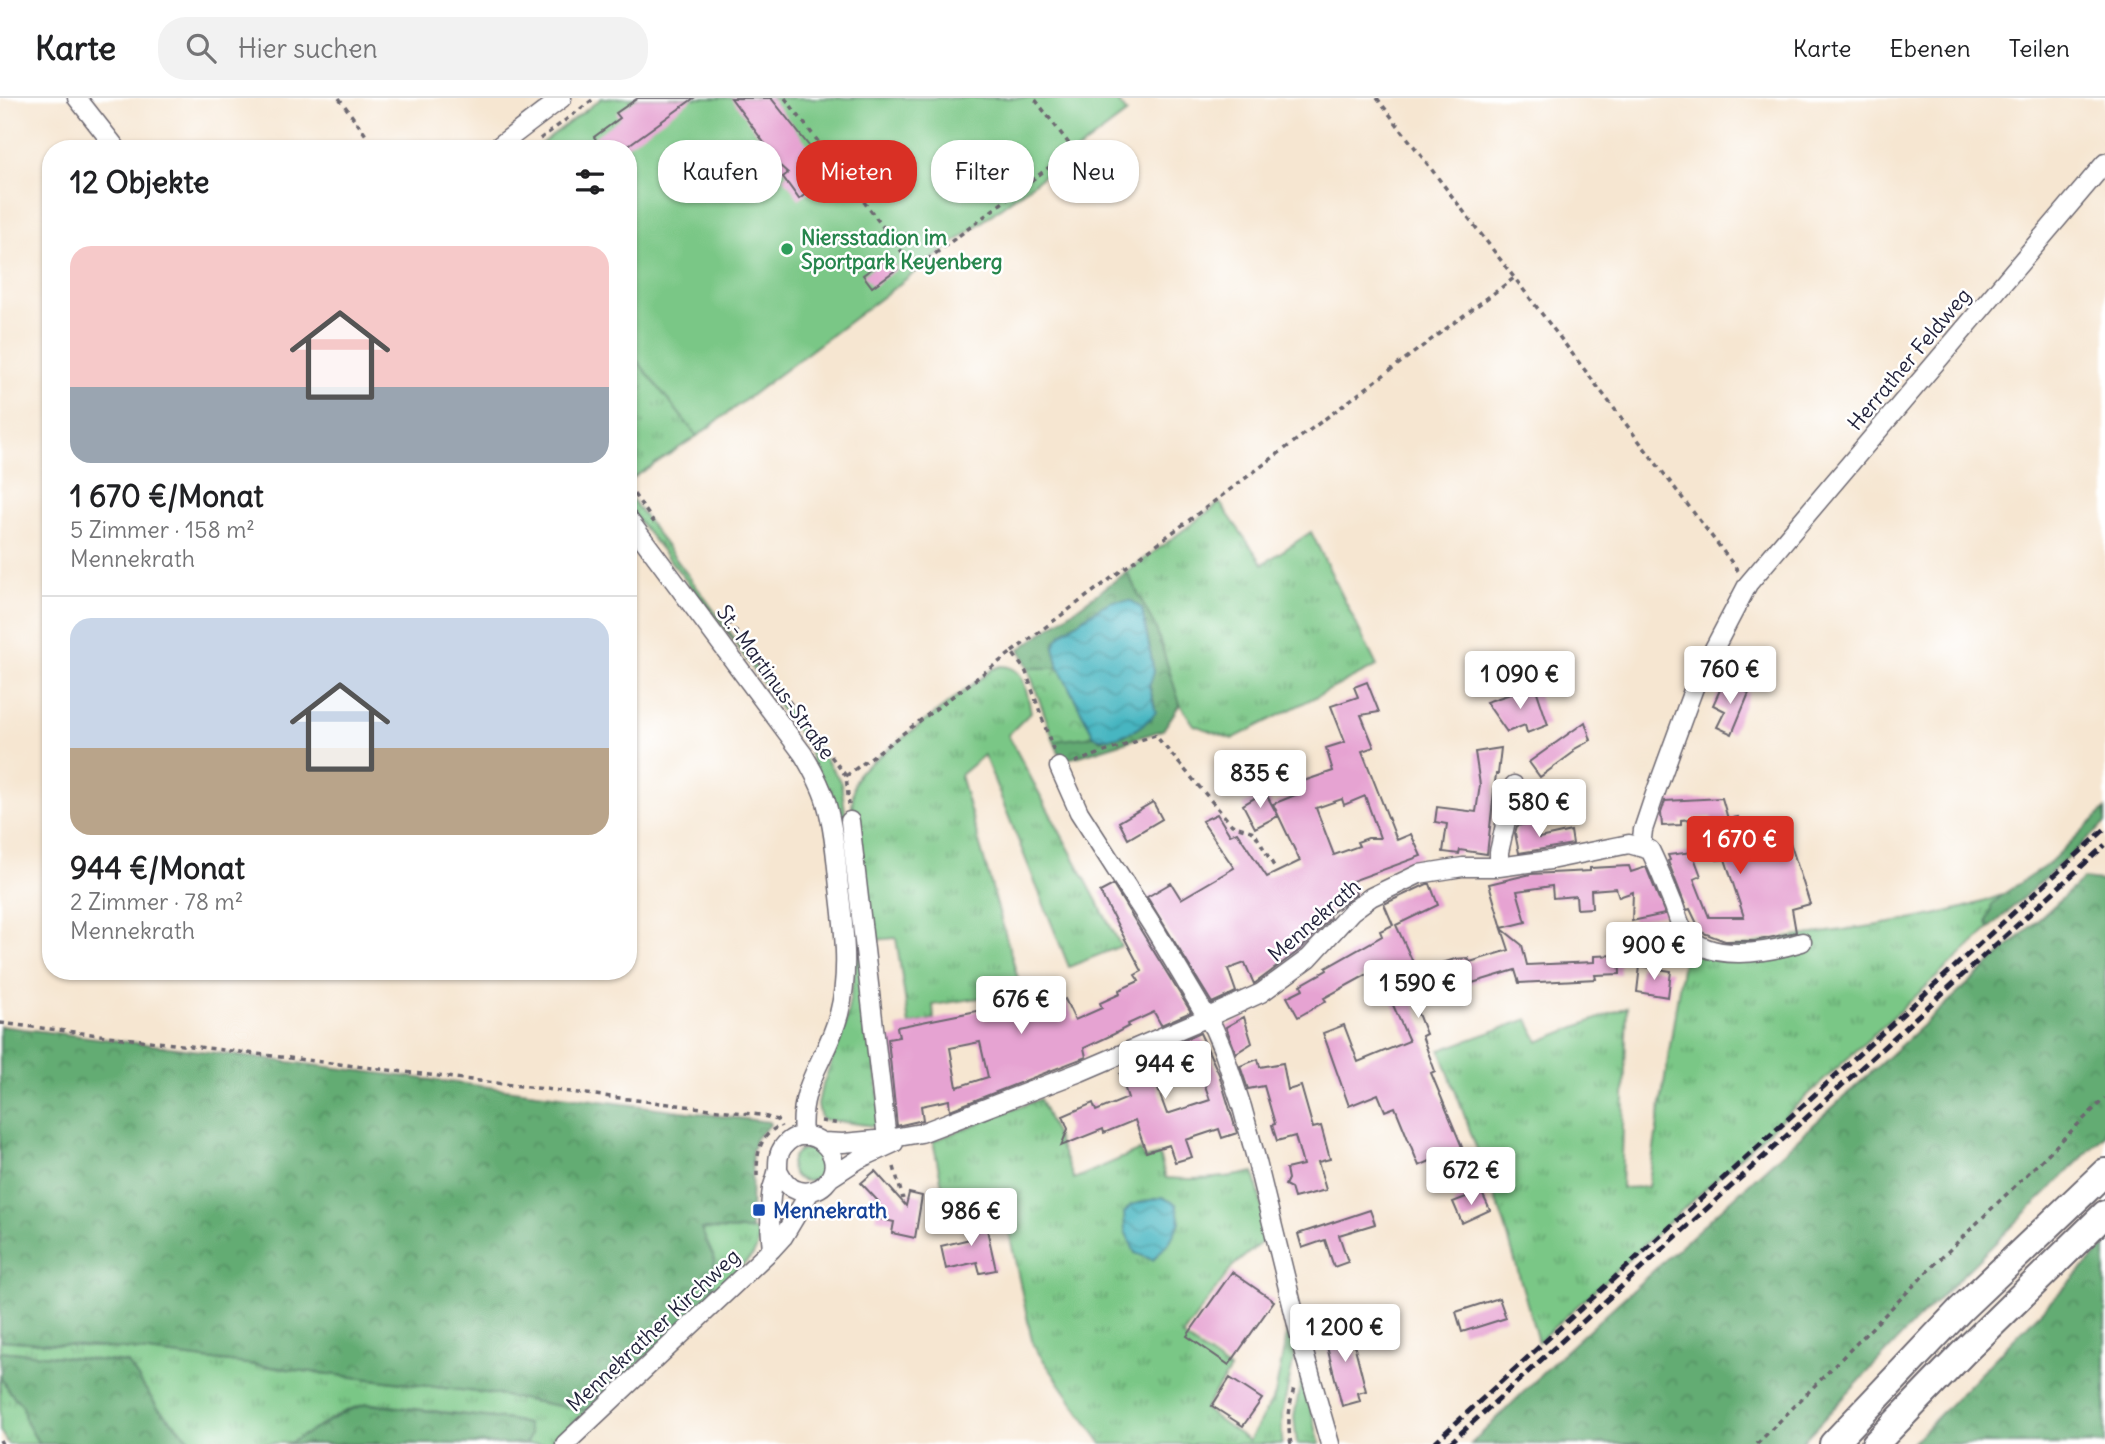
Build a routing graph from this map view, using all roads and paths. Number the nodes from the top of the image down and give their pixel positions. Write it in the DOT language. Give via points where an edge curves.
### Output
graph roads {
  1 [pos="77,98"];
  2 [pos="339,98"];
  3 [pos="562,98"];
  4 [pos="595,98"];
  5 [pos="785,98"];
  6 [pos="1034,98"];
  7 [pos="1377,98"];
  8 [pos="110,140"];
  9 [pos="369,140"];
  10 [pos="507,140"];
  11 [pos="539,140"];
  12 [pos="2105,163"];
  13 [pos="1514,278"];
  14 [pos="637,531"];
  15 [pos="1748,584"];
  16 [pos="1012,652"];
  17 [pos="1059,767"];
  18 [pos="846,776"];
  19 [pos="1514,785"];
  20 [pos="850,821"];
  21 [pos="1641,847"];
  22 [pos="1499,867"];
  23 [pos="1275,868"];
  24 [pos="1802,942"];
  25 [pos="1206,1018"];
  26 [pos="0,1023"];
  27 [pos="2105,1098"];
  28 [pos="909,1136"];
  29 [pos="797,1138"];
  30 [pos="887,1139"];
  31 [pos="823,1142"];
  32 [pos="894,1167"];
  33 [pos="778,1170"];
  34 [pos="2105,1172"];
  35 [pos="830,1178"];
  36 [pos="810,1192"];
  37 [pos="903,1199"];
  38 [pos="2105,1214"];
  39 [pos="772,1249"];
  40 [pos="1304,1353"];
  41 [pos="565,1444"];
  42 [pos="1290,1444"];
  43 [pos="1329,1444"];
  44 [pos="1757,1444"];
  45 [pos="1833,1444"];
  46 [pos="1875,1444"];
  1 -- 8 [label="street"];
  2 -- 9 [label="path"];
  3 -- 10 [label="street"];
  4 -- 11 [label="path"];
  5 -- 6 [label="path" via="915,268 1073,149"];
  7 -- 13 [label="path"];
  12 -- 15 [label="street, Herrather Feldweg"];
  13 -- 15 [label="path"];
  13 -- 16 [label="path"];
  14 -- 29 [label="street, St.-Martinus-Straße" via="803,754 826,802 842,911 845,985 838,1017 805,1094"];
  15 -- 21 [label="street" via="1695,685"];
  16 -- 17 [label="path" via="1026,671"];
  16 -- 18 [label="path"];
  17 -- 23 [label="path" via="1154,735 1231,825 1254,832"];
  17 -- 25 [label="street" via="1079,812"];
  19 -- 22 [label="street"];
  20 -- 30 [label="street"];
  21 -- 22 [label="street, Mennekrath" via="1629,844"];
  21 -- 24 [label="street" via="1650,850 1684,930 1694,942 1711,950 1748,953"];
  22 -- 25 [label="street, Mennekrath" via="1438,870 1396,884 1352,911 1308,958 1261,993"];
  25 -- 28 [label="street, Mennekrath" via="1012,1099"];
  25 -- 40 [label="street" via="1223,1050 1242,1107"];
  26 -- 29 [label="path" via="760,1115 777,1121"];
  27 -- 44 [label="path"];
  28 -- 30 [label="street, Mennekrath"];
  28 -- 35 [label="street, Mennekrath"];
  29 -- 31 [label="street"];
  29 -- 33 [label="street, Mennekrather Kirchweg" via="779,1154"];
  30 -- 31 [label="street, Mennekrath"];
  31 -- 35 [label="street" via="834,1162"];
  32 -- 37 [label="path"];
  33 -- 36 [label="street" via="787,1185"];
  33 -- 39 [label="street, Mennekrather Kirchweg" via="772,1191"];
  34 -- 45 [label="highway" via="1960,1310"];
  35 -- 36 [label="street, Mennekrather Kirchweg"];
  36 -- 39 [label="street, Mennekrather Kirchweg"];
  38 -- 46 [label="highway"];
  39 -- 41 [label="street, Mennekrather Kirchweg"];
  40 -- 42 [label="path" via="1291,1397"];
  40 -- 43 [label="street"];
}
